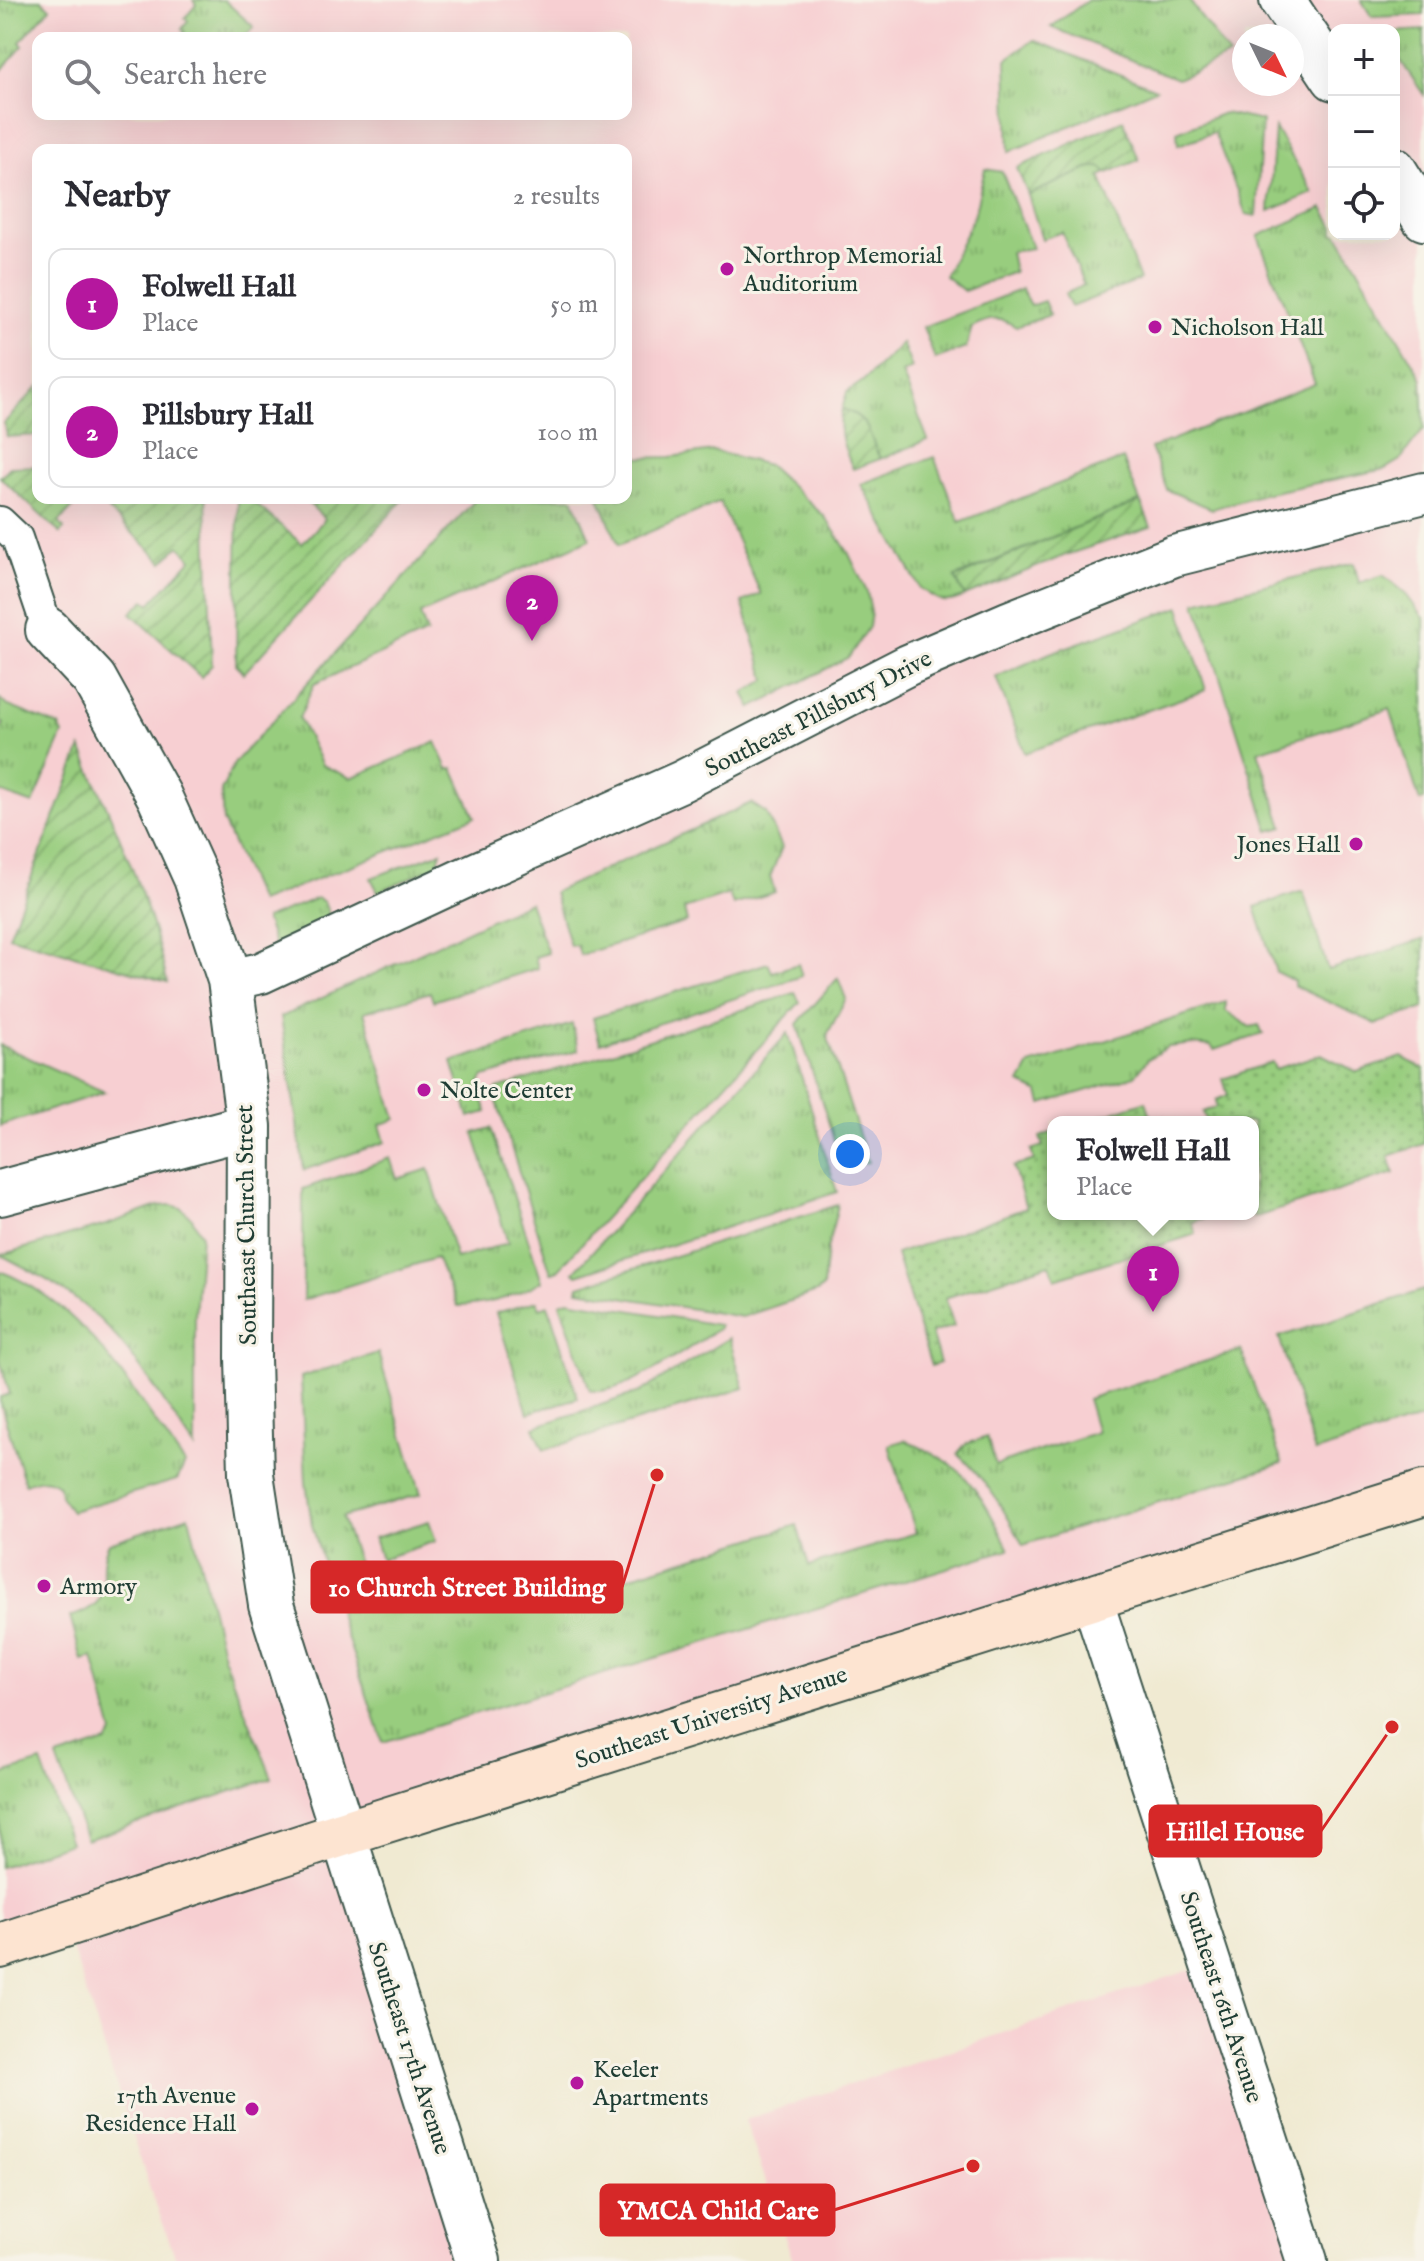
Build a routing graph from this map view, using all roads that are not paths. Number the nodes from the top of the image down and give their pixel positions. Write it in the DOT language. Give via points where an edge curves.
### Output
graph roads {
  1 [pos="1282,0"];
  2 [pos="1328,69"];
  3 [pos="1400,180"];
  4 [pos="1424,218"];
  5 [pos="1424,493"];
  6 [pos="0,522"];
  7 [pos="48,630"];
  8 [pos="230,980"];
  9 [pos="249,1126"];
  10 [pos="0,1193"];
  11 [pos="1424,1493"];
  12 [pos="1091,1596"];
  13 [pos="342,1834"];
  14 [pos="0,1946"];
  15 [pos="478,2261"];
  16 [pos="1307,2261"];
  1 -- 2 [label="street"];
  3 -- 4 [label="street"];
  5 -- 8 [label="street, Southeast Pillsbury Drive" via="1174,556 1008,622 908,665 682,781 261,973"];
  6 -- 7 [label="street, Southeast Church Street" via="17,538"];
  7 -- 8 [label="street, Southeast Church Street" via="94,679 159,796 196,878"];
  8 -- 9 [label="street, Southeast Church Street"];
  9 -- 10 [label="street"];
  9 -- 13 [label="street, Southeast Church Street" via="251,1474 271,1605"];
  11 -- 12 [label="main road, Southeast University Avenue"];
  12 -- 13 [label="main road, Southeast University Avenue"];
  12 -- 16 [label="street, Southeast 16th Avenue"];
  13 -- 14 [label="main road, Southeast University Avenue"];
  13 -- 15 [label="street, Southeast 17th Avenue"];
}
